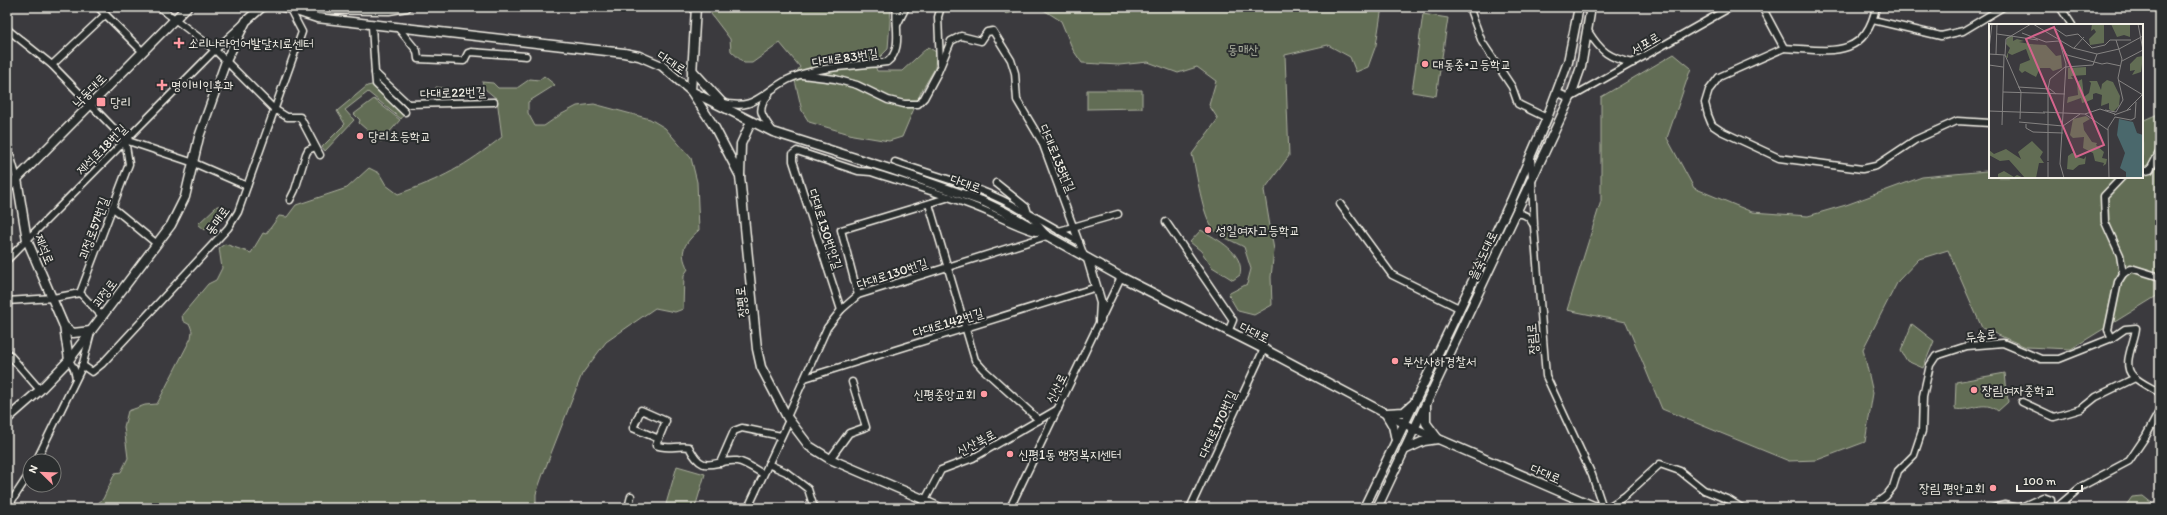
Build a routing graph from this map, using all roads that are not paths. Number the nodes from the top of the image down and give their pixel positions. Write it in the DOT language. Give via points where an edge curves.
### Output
graph roads {
  1 [pos="159,7"];
  2 [pos="187,7"];
  3 [pos="262,7"];
  4 [pos="408,7"];
  5 [pos="696,7"];
  6 [pos="897,7"];
  7 [pos="906,7"];
  8 [pos="941,7"];
  9 [pos="1469,7"];
  10 [pos="1579,7"];
  11 [pos="1591,7"];
  12 [pos="1731,7"];
  13 [pos="1762,7"];
  14 [pos="1876,7"];
  15 [pos="2003,7"];
  16 [pos="2060,7"];
  17 [pos="287,8"];
  18 [pos="100,9"];
  19 [pos="389,9"];
  20 [pos="105,15"];
  21 [pos="174,20"];
  22 [pos="1873,20"];
  23 [pos="246,21"];
  24 [pos="2071,24"];
  25 [pos="372,26"];
  26 [pos="896,26"];
  27 [pos="7,29"];
  28 [pos="399,29"];
  29 [pos="1588,32"];
  30 [pos="1784,48"];
  31 [pos="215,50"];
  32 [pos="143,52"];
  33 [pos="526,56"];
  34 [pos="226,61"];
  35 [pos="1633,63"];
  36 [pos="52,65"];
  37 [pos="941,66"];
  38 [pos="692,70"];
  39 [pos="375,73"];
  40 [pos="802,75"];
  41 [pos="774,88"];
  42 [pos="691,91"];
  43 [pos="1558,93"];
  44 [pos="1570,98"];
  45 [pos="494,102"];
  46 [pos="721,102"];
  47 [pos="91,105"];
  48 [pos="274,110"];
  49 [pos="405,112"];
  50 [pos="731,113"];
  51 [pos="1547,118"];
  52 [pos="751,122"];
  53 [pos="1989,123"];
  54 [pos="773,132"];
  55 [pos="125,140"];
  56 [pos="7,144"];
  57 [pos="315,147"];
  58 [pos="2160,151"];
  59 [pos="320,155"];
  60 [pos="1531,156"];
  61 [pos="895,162"];
  62 [pos="194,163"];
  63 [pos="2143,172"];
  64 [pos="740,176"];
  65 [pos="1533,178"];
  66 [pos="2121,178"];
  67 [pos="17,179"];
  68 [pos="996,183"];
  69 [pos="247,186"];
  70 [pos="7,189"];
  71 [pos="950,197"];
  72 [pos="290,200"];
  73 [pos="929,204"];
  74 [pos="1340,204"];
  75 [pos="112,207"];
  76 [pos="1028,213"];
  77 [pos="1118,214"];
  78 [pos="1515,214"];
  79 [pos="1166,222"];
  80 [pos="1534,226"];
  81 [pos="1073,227"];
  82 [pos="1058,231"];
  83 [pos="1047,236"];
  84 [pos="27,240"];
  85 [pos="1079,242"];
  86 [pos="157,244"];
  87 [pos="1086,258"];
  88 [pos="7,260"];
  89 [pos="948,267"];
  90 [pos="2123,274"];
  91 [pos="1121,277"];
  92 [pos="2160,277"];
  93 [pos="1097,287"];
  94 [pos="80,293"];
  95 [pos="858,295"];
  96 [pos="53,298"];
  97 [pos="7,301"];
  98 [pos="1459,308"];
  99 [pos="841,310"];
  100 [pos="102,316"];
  101 [pos="1100,320"];
  102 [pos="64,326"];
  103 [pos="966,328"];
  104 [pos="91,331"];
  105 [pos="1228,332"];
  106 [pos="2112,338"];
  107 [pos="1264,350"];
  108 [pos="7,352"];
  109 [pos="68,360"];
  110 [pos="82,365"];
  111 [pos="76,378"];
  112 [pos="805,378"];
  113 [pos="2135,378"];
  114 [pos="852,382"];
  115 [pos="40,390"];
  116 [pos="2160,393"];
  117 [pos="1426,402"];
  118 [pos="2022,402"];
  119 [pos="1413,404"];
  120 [pos="1058,409"];
  121 [pos="2160,410"];
  122 [pos="1385,413"];
  123 [pos="7,419"];
  124 [pos="788,419"];
  125 [pos="1039,420"];
  126 [pos="1404,423"];
  127 [pos="1413,428"];
  128 [pos="781,436"];
  129 [pos="659,439"];
  130 [pos="1438,439"];
  131 [pos="1396,440"];
  132 [pos="1404,450"];
  133 [pos="40,453"];
  134 [pos="830,459"];
  135 [pos="720,463"];
  136 [pos="768,464"];
  137 [pos="763,474"];
  138 [pos="22,485"];
  139 [pos="631,496"];
  140 [pos="925,500"];
  141 [pos="749,505"];
  142 [pos="7,508"];
  143 [pos="628,508"];
  144 [pos="744,508"];
  145 [pos="814,508"];
  146 [pos="921,508"];
  147 [pos="943,508"];
  148 [pos="1010,508"];
  149 [pos="1190,508"];
  150 [pos="1364,508"];
  151 [pos="1377,508"];
  152 [pos="1598,508"];
  153 [pos="1603,508"];
  154 [pos="1608,508"];
  155 [pos="1742,508"];
  156 [pos="1870,508"];
  157 [pos="1915,508"];
  158 [pos="1939,508"];
  159 [pos="1993,508"];
  160 [pos="2051,508"];
  161 [pos="2056,508"];
  1 -- 21 [label="street"];
  2 -- 21 [label="main road, 낙동대로"];
  3 -- 23 [label="main road, 괴정로"];
  4 -- 19 [label="main road"];
  5 -- 38 [label="main road"];
  6 -- 26 [label="street, 다대로83번길"];
  7 -- 26 [label="street"];
  8 -- 37 [label="street" via="938,17"];
  9 -- 51 [label="street" via="1482,42 1512,87 1518,104"];
  10 -- 43 [label="main road, 을숙도대로" via="1568,62"];
  11 -- 29 [label="main road, 을숙도대로"];
  12 -- 35 [label="street, 서포로"];
  13 -- 30 [label="street"];
  14 -- 22 [label="street"];
  15 -- 22 [label="street" via="1963,31 1941,36"];
  16 -- 24 [label="street"];
  17 -- 19 [label="main road"];
  17 -- 25 [label="main road, 다대로" via="316,18"];
  17 -- 48 [label="street, 동매로" via="302,32"];
  18 -- 20 [label="street"];
  20 -- 32 [label="street"];
  20 -- 36 [label="street"];
  21 -- 31 [label="street"];
  21 -- 32 [label="main road, 낙동대로"];
  22 -- 30 [label="street" via="1864,36 1854,46 1840,51"];
  23 -- 31 [label="street, 제석로18번길"];
  23 -- 34 [label="main road, 괴정로"];
  25 -- 28 [label="main road, 다대로"];
  25 -- 39 [label="street"];
  26 -- 40 [label="street, 다대로83번길" via="897,49 893,58 887,62"];
  27 -- 36 [label="street"];
  28 -- 33 [label="street" via="417,51 418,58 464,61 471,52"];
  28 -- 42 [label="main road, 다대로" via="631,55 662,66"];
  29 -- 35 [label="street" via="1604,53 1618,60"];
  29 -- 44 [label="main road, 을숙도대로" via="1581,67"];
  30 -- 53 [label="street" via="1719,77 1709,90 1705,103 1712,125 1779,158 1862,170 1876,166 1915,140 1957,121"];
  31 -- 34 [label="street"];
  31 -- 55 [label="street, 제석로18번길"];
  32 -- 47 [label="main road, 낙동대로"];
  34 -- 48 [label="street"];
  34 -- 62 [label="main road, 괴정로" via="199,137"];
  35 -- 44 [label="street, 서포로"];
  36 -- 47 [label="street"];
  37 -- 40 [label="street, 다대로135번길" via="924,98 918,104 888,100 857,85 835,79"];
  37 -- 81 [label="street, 다대로135번길" via="948,44 954,38 961,36 981,41 990,31 997,36 1015,72 1017,100 1042,142"];
  38 -- 42 [label="main road"];
  38 -- 46 [label="main road"];
  39 -- 45 [label="street, 다대로22번길" via="408,104"];
  39 -- 49 [label="street" via="376,84"];
  40 -- 41 [label="street, 다대로83번길"];
  41 -- 46 [label="street, 다대로83번길" via="744,106"];
  41 -- 54 [label="street" via="760,108 761,116"];
  42 -- 50 [label="main road, 다대로"];
  42 -- 64 [label="main road, 장평로"];
  43 -- 44 [label="street"];
  43 -- 51 [label="main road, 을숙도대로"];
  44 -- 65 [label="main road, 을숙도대로"];
  46 -- 50 [label="main road"];
  47 -- 55 [label="street"];
  47 -- 67 [label="main road, 낙동대로"];
  48 -- 57 [label="street" via="287,117 300,117"];
  48 -- 69 [label="street, 동매로"];
  50 -- 52 [label="main road, 다대로"];
  51 -- 60 [label="main road, 을숙도대로"];
  52 -- 54 [label="main road, 다대로"];
  52 -- 64 [label="main road" via="741,144"];
  54 -- 83 [label="main road, 다대로" via="982,201"];
  55 -- 62 [label="street"];
  55 -- 75 [label="street, 괴정로57번길" via="129,164"];
  55 -- 84 [label="street, 제석로18번길"];
  56 -- 67 [label="street, 제석로"];
  57 -- 59 [label="street"];
  57 -- 72 [label="street" via="306,154 296,190"];
  58 -- 63 [label="street" via="2150,170"];
  60 -- 65 [label="street, 장림로"];
  60 -- 98 [label="main road, 을숙도대로"];
  61 -- 76 [label="street" via="978,190"];
  62 -- 69 [label="street"];
  62 -- 86 [label="main road, 괴정로" via="178,213"];
  64 -- 124 [label="main road, 장평로" via="757,349 761,367"];
  65 -- 78 [label="main road, 을숙도대로"];
  65 -- 80 [label="street, 장림로"];
  66 -- 90 [label="street" via="2104,196 2103,208 2105,222 2120,255"];
  67 -- 70 [label="main road, 낙동대로"];
  67 -- 84 [label="main road, 제석로"];
  68 -- 76 [label="street" via="1026,207"];
  69 -- 110 [label="street, 동매로" via="238,212 223,234 102,364 92,372"];
  71 -- 73 [label="street"];
  71 -- 83 [label="street" via="1018,227"];
  71 -- 99 [label="street, 다대로130번안길" via="797,151 793,154 793,161"];
  73 -- 89 [label="street"];
  73 -- 95 [label="street" via="841,230"];
  74 -- 98 [label="street" via="1392,275"];
  75 -- 86 [label="street"];
  75 -- 94 [label="street, 괴정로57번길"];
  76 -- 82 [label="street"];
  76 -- 83 [label="street"];
  77 -- 81 [label="street"];
  78 -- 80 [label="street" via="1522,213 1530,217"];
  78 -- 117 [label="main road, 을숙도대로"];
  79 -- 105 [label="street" via="1233,320"];
  80 -- 153 [label="street, 장림로" via="1546,376 1592,475"];
  81 -- 82 [label="street"];
  81 -- 85 [label="street, 다대로135번길"];
  82 -- 85 [label="street"];
  83 -- 87 [label="main road, 다대로"];
  83 -- 89 [label="street, 다대로130번길"];
  84 -- 88 [label="street, 제석로18번길"];
  84 -- 96 [label="main road, 제석로"];
  85 -- 87 [label="street, 다대로135번길"];
  86 -- 100 [label="main road, 괴정로"];
  87 -- 91 [label="main road, 다대로"];
  87 -- 93 [label="main road"];
  89 -- 95 [label="street, 다대로130번길"];
  89 -- 103 [label="street"];
  90 -- 92 [label="street" via="2131,268"];
  90 -- 106 [label="street" via="2118,282 2108,330"];
  91 -- 101 [label="street, 신산로"];
  91 -- 105 [label="main road, 다대로"];
  93 -- 101 [label="main road" via="1101,303"];
  93 -- 103 [label="street, 다대로142번길"];
  94 -- 96 [label="street"];
  94 -- 100 [label="street"];
  95 -- 99 [label="street, 다대로130번길"];
  96 -- 97 [label="street"];
  96 -- 102 [label="main road, 제석로"];
  98 -- 119 [label="main road, 을숙도대로"];
  99 -- 112 [label="street, 다대로130번길" via="820,340"];
  100 -- 104 [label="main road, 괴정로"];
  101 -- 120 [label="street, 신산로"];
  102 -- 104 [label="main road" via="73,333"];
  102 -- 109 [label="main road, 제석로"];
  103 -- 112 [label="street, 다대로142번길"];
  103 -- 125 [label="street" via="978,365"];
  104 -- 109 [label="main road, 괴정로"];
  104 -- 110 [label="street"];
  105 -- 107 [label="main road, 다대로"];
  106 -- 113 [label="street, 두송로" via="2125,330 2136,328 2136,338 2127,364"];
  106 -- 156 [label="street, 두송로" via="2059,359 2041,358 2003,343 1967,346 1936,356 1930,365 1924,396 1922,431 1914,455 1898,471 1893,487 1886,496"];
  107 -- 122 [label="main road, 다대로"];
  107 -- 149 [label="street, 다대로170번길"];
  108 -- 115 [label="street"];
  109 -- 111 [label="street"];
  109 -- 115 [label="main road, 괴정로"];
  110 -- 111 [label="street"];
  111 -- 133 [label="street"];
  112 -- 124 [label="street, 다대로130번길"];
  113 -- 116 [label="street"];
  113 -- 118 [label="street" via="2096,397 2081,409 2054,417"];
  114 -- 134 [label="street" via="866,427 849,433"];
  115 -- 123 [label="main road, 괴정로"];
  117 -- 127 [label="main road, 을숙도대로"];
  117 -- 130 [label="main road" via="1426,423"];
  119 -- 122 [label="main road" via="1404,412"];
  119 -- 126 [label="main road, 을숙도대로"];
  120 -- 125 [label="street, 신산북로"];
  120 -- 148 [label="street, 신산로"];
  121 -- 161 [label="street" via="2129,461 2082,486"];
  122 -- 126 [label="main road, 다대로"];
  122 -- 131 [label="main road" via="1393,426"];
  124 -- 128 [label="street, 다대로130번길"];
  124 -- 134 [label="main road, 장평로" via="809,446"];
  125 -- 140 [label="street, 신산북로" via="973,458 941,470"];
  126 -- 127 [label="main road, 다대로"];
  126 -- 131 [label="main road, 을숙도대로"];
  127 -- 130 [label="main road, 다대로"];
  127 -- 132 [label="main road, 을숙도대로"];
  128 -- 135 [label="street" via="742,428 734,431"];
  128 -- 136 [label="street, 다대로130번길"];
  129 -- 129 [label="street" via="633,428 641,410 666,421"];
  129 -- 135 [label="street" via="656,445 663,448 677,445 689,447 695,460 704,465"];
  130 -- 132 [label="main road" via="1412,445"];
  130 -- 152 [label="main road, 다대로"];
  131 -- 150 [label="main road, 을숙도대로"];
  132 -- 151 [label="main road, 을숙도대로"];
  134 -- 140 [label="main road, 장평로"];
  135 -- 137 [label="street" via="738,461"];
  136 -- 137 [label="street, 다대로130번길"];
  136 -- 145 [label="street" via="786,472 808,489"];
  137 -- 141 [label="street, 다대로130번길"];
  138 -- 142 [label="street"];
  139 -- 143 [label="street"];
  140 -- 146 [label="street, 신산북로"];
  140 -- 147 [label="street, 장평로"];
  141 -- 144 [label="street, 다대로130번길"];
  154 -- 155 [label="street" via="1660,464 1680,471 1704,490"];
  157 -- 158 [label="street"];
  159 -- 160 [label="street" via="2004,505 2019,508 2043,497 2051,500"];
}
